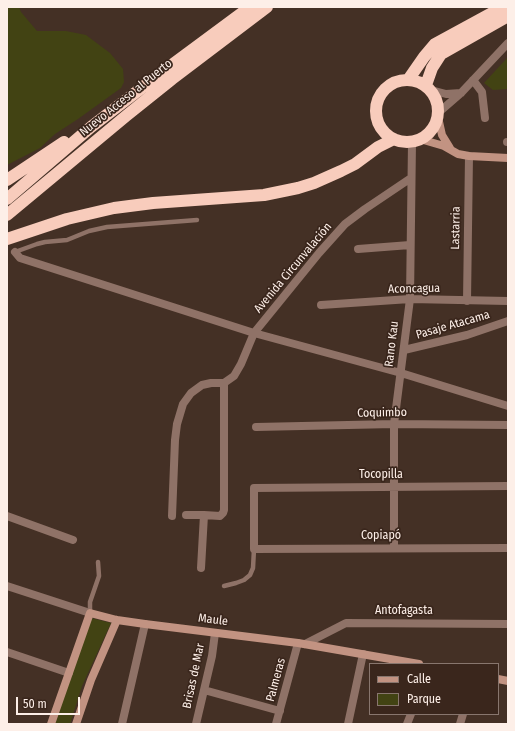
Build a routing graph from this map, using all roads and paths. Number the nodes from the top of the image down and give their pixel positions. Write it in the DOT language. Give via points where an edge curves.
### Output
graph roads {
  1 [pos="250,7"];
  2 [pos="267,7"];
  3 [pos="503,7"];
  4 [pos="508,16"];
  5 [pos="508,43"];
  6 [pos="408,80"];
  7 [pos="473,80"];
  8 [pos="428,88"];
  9 [pos="460,93"];
  10 [pos="438,115"];
  11 [pos="485,118"];
  12 [pos="91,127"];
  13 [pos="394,139"];
  14 [pos="416,140"];
  15 [pos="450,149"];
  16 [pos="469,156"];
  17 [pos="508,158"];
  18 [pos="411,178"];
  19 [pos="7,180"];
  20 [pos="7,199"];
  21 [pos="7,215"];
  22 [pos="197,220"];
  23 [pos="7,239"];
  24 [pos="410,244"];
  25 [pos="358,249"];
  26 [pos="15,252"];
  27 [pos="410,299"];
  28 [pos="468,301"];
  29 [pos="508,301"];
  30 [pos="321,305"];
  31 [pos="508,321"];
  32 [pos="254,333"];
  33 [pos="404,350"];
  34 [pos="401,373"];
  35 [pos="224,383"];
  36 [pos="508,406"];
  37 [pos="394,424"];
  38 [pos="508,425"];
  39 [pos="256,426"];
  40 [pos="508,486"];
  41 [pos="394,487"];
  42 [pos="186,515"];
  43 [pos="204,515"];
  44 [pos="7,516"];
  45 [pos="172,516"];
  46 [pos="73,540"];
  47 [pos="394,548"];
  48 [pos="508,548"];
  49 [pos="254,549"];
  50 [pos="98,562"];
  51 [pos="202,568"];
  52 [pos="7,586"];
  53 [pos="224,586"];
  54 [pos="90,613"];
  55 [pos="117,620"];
  56 [pos="145,624"];
  57 [pos="508,624"];
  58 [pos="215,633"];
  59 [pos="302,644"];
  60 [pos="7,653"];
  61 [pos="363,654"];
  62 [pos="413,663"];
  63 [pos="69,673"];
  64 [pos="204,690"];
  65 [pos="280,711"];
  66 [pos="51,724"];
  67 [pos="76,724"];
  68 [pos="122,724"];
  69 [pos="196,724"];
  70 [pos="276,724"];
  71 [pos="348,724"];
  1 -- 12 [label="highway, Nuevo Acceso al Puerto"];
  2 -- 21 [label="highway, Nuevo Acceso al Puerto" via="132,111"];
  3 -- 6 [label="highway" via="435,44"];
  4 -- 8 [label="highway" via="441,54 432,68"];
  5 -- 7 [label="street"];
  6 -- 8 [label="highway" via="420,82"];
  6 -- 13 [label="highway" via="401,80 388,86 377,104 379,125"];
  7 -- 9 [label="street"];
  7 -- 11 [label="street" via="482,92"];
  8 -- 9 [label="street" via="446,94"];
  8 -- 10 [label="highway" via="437,101"];
  9 -- 10 [label="street"];
  10 -- 14 [label="highway" via="432,130"];
  10 -- 15 [label="street" via="442,135"];
  12 -- 19 [label="highway"];
  12 -- 20 [label="highway, Nuevo Acceso al Puerto"];
  13 -- 14 [label="highway" via="406,142"];
  13 -- 23 [label="highway" via="341,171 298,188 264,194 114,208 67,219"];
  14 -- 15 [label="street" via="438,143"];
  14 -- 18 [label="street, Rano Kau"];
  15 -- 16 [label="street"];
  16 -- 17 [label="street"];
  16 -- 28 [label="street, Lastarria"];
  18 -- 24 [label="street, Rano Kau"];
  18 -- 32 [label="street, Avenida Circunvalación" via="345,224 318,253"];
  22 -- 26 [label="lane" via="107,227 88,231 67,240 36,244"];
  24 -- 25 [label="street"];
  24 -- 27 [label="street, Rano Kau"];
  26 -- 32 [label="street" via="20,258"];
  27 -- 28 [label="street, Aconcagua"];
  27 -- 30 [label="street, Aconcagua"];
  27 -- 33 [label="street, Rano Kau"];
  28 -- 29 [label="street, Aconcagua"];
  31 -- 33 [label="street, Pasaje Atacama" via="460,337"];
  32 -- 34 [label="street"];
  32 -- 35 [label="street, Avenida Circunvalación" via="234,376"];
  33 -- 34 [label="street, Rano Kau"];
  34 -- 36 [label="street"];
  34 -- 37 [label="street, Rano Kau"];
  35 -- 43 [label="street" via="224,510 220,516"];
  35 -- 45 [label="street" via="202,385 191,393 183,404 175,440"];
  37 -- 38 [label="street, Coquimbo"];
  37 -- 39 [label="street, Coquimbo"];
  37 -- 41 [label="street, Rano Kau"];
  40 -- 41 [label="street, Tocopilla"];
  41 -- 47 [label="street, Rano Kau"];
  41 -- 49 [label="street, Tocopilla" via="254,488"];
  42 -- 43 [label="street"];
  43 -- 51 [label="street"];
  44 -- 46 [label="street"];
  47 -- 48 [label="street, Copiapó"];
  47 -- 49 [label="street, Copiapó"];
  49 -- 53 [label="lane" via="250,575 244,580"];
  50 -- 54 [label="lane" via="99,576 90,602"];
  52 -- 54 [label="street, Maule"];
  54 -- 55 [label="street, Maule"];
  54 -- 63 [label="street"];
  55 -- 56 [label="street, Maule"];
  55 -- 67 [label="street" via="91,680"];
  56 -- 58 [label="street, Maule"];
  56 -- 68 [label="street"];
  57 -- 59 [label="street, Antofagasta" via="346,623"];
  58 -- 59 [label="street, Maule"];
  58 -- 64 [label="street, Brisas de Mar"];
  59 -- 61 [label="street, Maule"];
  59 -- 65 [label="street, Palmeras"];
  60 -- 63 [label="street"];
  61 -- 62 [label="street, Maule"];
  61 -- 71 [label="street"];
  63 -- 66 [label="street"];
  64 -- 65 [label="street"];
  64 -- 69 [label="street, Brisas de Mar"];
  65 -- 70 [label="street, Palmeras"];
}
